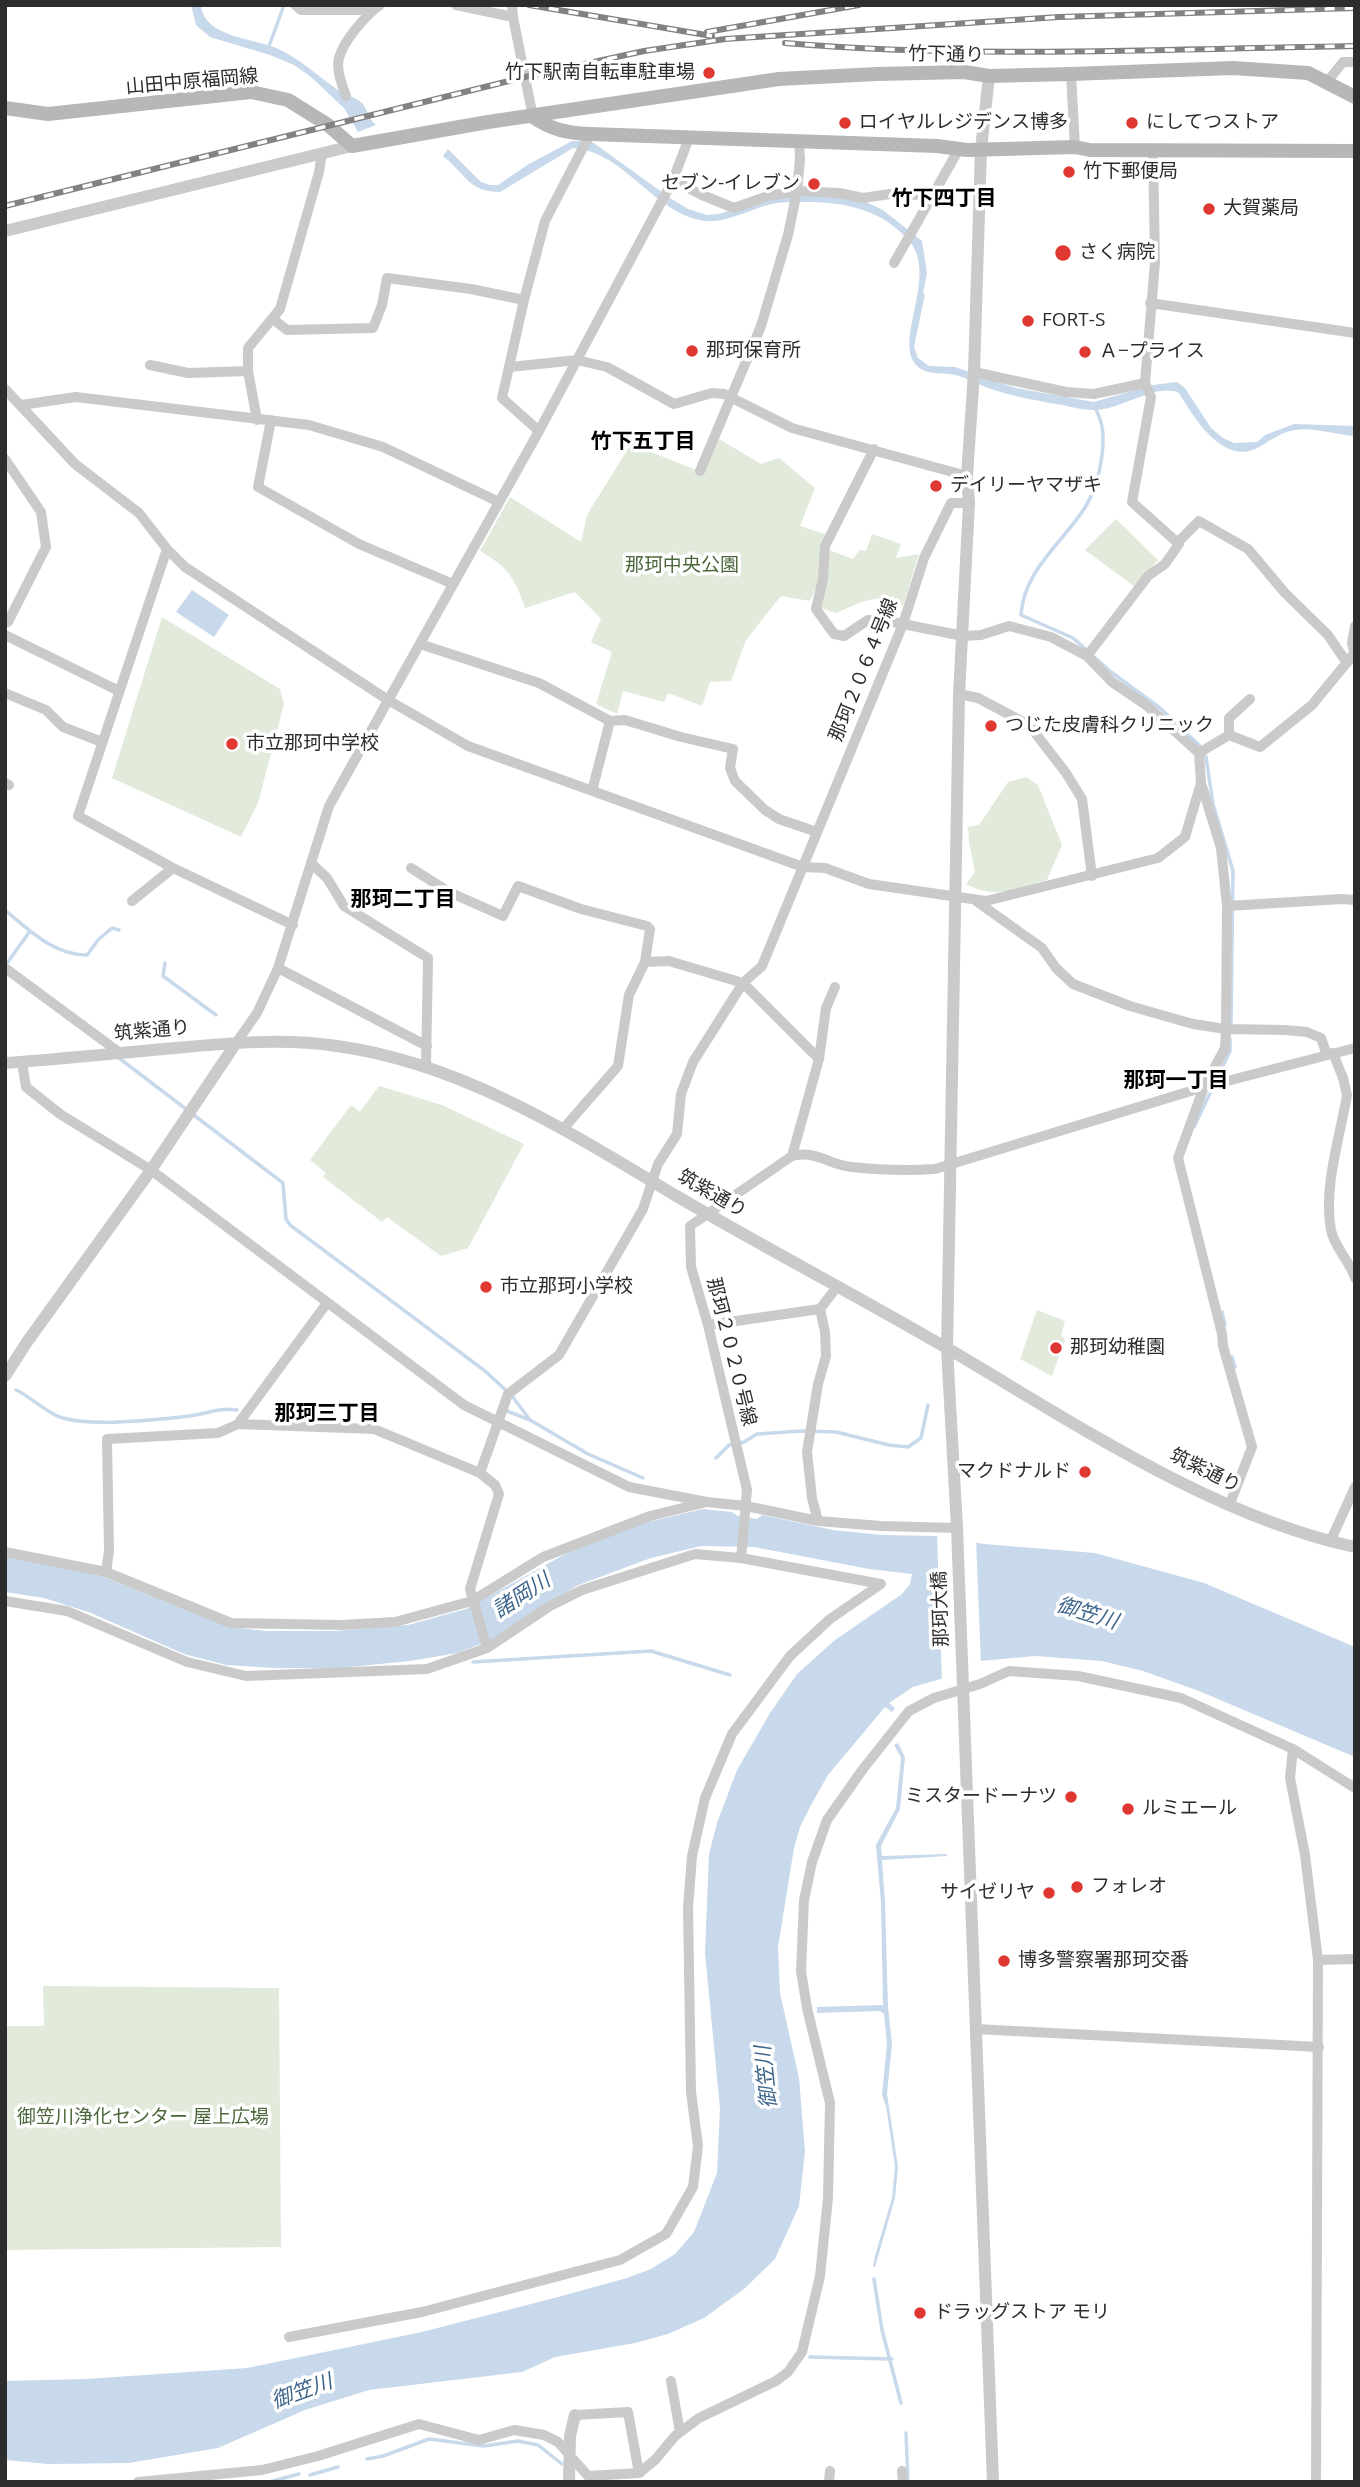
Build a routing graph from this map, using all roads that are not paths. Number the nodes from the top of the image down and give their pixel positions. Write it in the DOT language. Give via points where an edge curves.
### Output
graph roads {
  1 [pos="295,5"];
  2 [pos="456,5"];
  3 [pos="512,5"];
  4 [pos="377,8"];
  5 [pos="513,17"];
  6 [pos="1355,62"];
  7 [pos="1071,74"];
  8 [pos="989,76"];
  9 [pos="1326,82"];
  10 [pos="346,96"];
  11 [pos="1355,97"];
  12 [pos="5,108"];
  13 [pos="533,117"];
  14 [pos="588,138"];
  15 [pos="689,138"];
  16 [pos="799,141"];
  17 [pos="352,146"];
  18 [pos="1075,147"];
  19 [pos="959,149"];
  20 [pos="981,149"];
  21 [pos="1153,149"];
  22 [pos="1355,151"];
  23 [pos="323,153"];
  24 [pos="674,180"];
  25 [pos="797,191"];
  26 [pos="933,193"];
  27 [pos="5,231"];
  28 [pos="894,263"];
  29 [pos="524,300"];
  30 [pos="1150,303"];
  31 [pos="273,319"];
  32 [pos="1355,333"];
  33 [pos="577,360"];
  34 [pos="150,365"];
  35 [pos="510,367"];
  36 [pos="247,371"];
  37 [pos="974,372"];
  38 [pos="1145,383"];
  39 [pos="5,390"];
  40 [pos="731,399"];
  41 [pos="21,405"];
  42 [pos="257,419"];
  43 [pos="271,420"];
  44 [pos="540,431"];
  45 [pos="874,449"];
  46 [pos="5,460"];
  47 [pos="700,471"];
  48 [pos="967,476"];
  49 [pos="499,502"];
  50 [pos="969,503"];
  51 [pos="1178,542"];
  52 [pos="167,549"];
  53 [pos="453,584"];
  54 [pos="6,624"];
  55 [pos="904,624"];
  56 [pos="1355,626"];
  57 [pos="5,635"];
  58 [pos="963,636"];
  59 [pos="420,643"];
  60 [pos="1087,656"];
  61 [pos="1352,658"];
  62 [pos="119,691"];
  63 [pos="5,693"];
  64 [pos="959,694"];
  65 [pos="1250,699"];
  66 [pos="387,700"];
  67 [pos="610,721"];
  68 [pos="1229,735"];
  69 [pos="102,742"];
  70 [pos="1199,753"];
  71 [pos="1201,783"];
  72 [pos="592,791"];
  73 [pos="817,832"];
  74 [pos="312,864"];
  75 [pos="803,867"];
  76 [pos="173,868"];
  77 [pos="411,868"];
  78 [pos="1092,876"];
  79 [pos="955,897"];
  80 [pos="1355,900"];
  81 [pos="132,901"];
  82 [pos="975,901"];
  83 [pos="1227,906"];
  84 [pos="293,925"];
  85 [pos="645,962"];
  86 [pos="5,968"];
  87 [pos="278,968"];
  88 [pos="743,983"];
  89 [pos="835,987"];
  90 [pos="1226,1029"];
  91 [pos="236,1043"];
  92 [pos="427,1046"];
  93 [pos="1355,1048"];
  94 [pos="120,1053"];
  95 [pos="1330,1054"];
  96 [pos="819,1059"];
  97 [pos="22,1062"];
  98 [pos="5,1063"];
  99 [pos="426,1067"];
  100 [pos="1204,1087"];
  101 [pos="563,1129"];
  102 [pos="792,1156"];
  103 [pos="950,1165"];
  104 [pos="150,1170"];
  105 [pos="652,1182"];
  106 [pos="708,1215"];
  107 [pos="1355,1279"];
  108 [pos="836,1288"];
  109 [pos="327,1303"];
  110 [pos="820,1309"];
  111 [pos="708,1325"];
  112 [pos="947,1349"];
  113 [pos="5,1376"];
  114 [pos="498,1423"];
  115 [pos="237,1424"];
  116 [pos="480,1473"];
  117 [pos="1355,1487"];
  118 [pos="707,1502"];
  119 [pos="1229,1506"];
  120 [pos="746,1509"];
  121 [pos="818,1521"];
  122 [pos="957,1528"];
  123 [pos="1330,1542"];
  124 [pos="1355,1548"];
  125 [pos="5,1552"];
  126 [pos="742,1554"];
  127 [pos="106,1572"];
  128 [pos="5,1601"];
  129 [pos="472,1601"];
  130 [pos="487,1648"];
  131 [pos="962,1688"];
  132 [pos="1293,1749"];
  133 [pos="1355,1787"];
  134 [pos="1355,1959"];
  135 [pos="1318,1960"];
  136 [pos="976,2029"];
  137 [pos="1319,2047"];
  138 [pos="289,2337"];
  139 [pos="671,2381"];
  140 [pos="575,2415"];
  141 [pos="680,2432"];
  142 [pos="570,2458"];
  143 [pos="639,2473"];
  144 [pos="138,2482"];
  145 [pos="569,2482"];
  146 [pos="993,2482"];
  147 [pos="1316,2482"];
  1 -- 4 [label="street" via="301,10"];
  2 -- 5 [label="street"];
  3 -- 5 [label="street"];
  4 -- 10 [label="street" via="359,24 339,59"];
  5 -- 13 [label="street"];
  6 -- 9 [label="street" via="1343,62"];
  7 -- 8 [label="main road, 竹下通り"];
  7 -- 9 [label="main road, 竹下通り" via="1233,68 1308,73"];
  7 -- 18 [label="street"];
  8 -- 13 [label="main road, 竹下通り" via="964,72 779,79"];
  8 -- 20 [label="street, 那珂大橋"];
  9 -- 11 [label="main road, 竹下通り"];
  12 -- 17 [label="main road, 山田中原福岡線" via="48,114 251,92 288,100"];
  13 -- 14 [label="main road" via="558,131"];
  13 -- 17 [label="main road"];
  14 -- 15 [label="main road"];
  14 -- 29 [label="street" via="545,222"];
  15 -- 16 [label="main road"];
  15 -- 24 [label="street"];
  16 -- 19 [label="main road"];
  16 -- 25 [label="street"];
  17 -- 23 [label="street"];
  18 -- 20 [label="main road"];
  18 -- 21 [label="main road"];
  19 -- 20 [label="main road"];
  19 -- 26 [label="street"];
  20 -- 37 [label="street, 那珂大橋"];
  21 -- 22 [label="main road"];
  21 -- 30 [label="street" via="1155,262"];
  23 -- 27 [label="street"];
  23 -- 31 [label="street" via="281,309"];
  24 -- 25 [label="street" via="734,208"];
  24 -- 33 [label="street"];
  25 -- 26 [label="street" via="863,198"];
  25 -- 40 [label="street" via="761,327"];
  26 -- 28 [label="street"];
  29 -- 31 [label="street" via="387,278 373,327 287,330"];
  29 -- 35 [label="street"];
  30 -- 32 [label="street"];
  30 -- 38 [label="street"];
  31 -- 36 [label="street" via="248,348"];
  33 -- 35 [label="street"];
  33 -- 40 [label="street" via="607,367 674,404 712,393"];
  33 -- 44 [label="street"];
  34 -- 36 [label="street" via="188,373"];
  35 -- 44 [label="street" via="502,398"];
  36 -- 42 [label="street"];
  37 -- 38 [label="street" via="1094,394"];
  37 -- 48 [label="street, 那珂大橋"];
  38 -- 51 [label="street" via="1152,397 1132,502"];
  39 -- 41 [label="street"];
  40 -- 45 [label="street" via="792,428"];
  40 -- 47 [label="street"];
  41 -- 42 [label="street" via="76,397"];
  41 -- 52 [label="street" via="75,464 139,513"];
  42 -- 43 [label="street"];
  43 -- 49 [label="street" via="309,425 383,447"];
  43 -- 53 [label="street" via="258,487 359,544"];
  44 -- 49 [label="street"];
  45 -- 48 [label="street"];
  45 -- 55 [label="street" via="825,546 816,609 834,634 844,636 868,620"];
  46 -- 54 [label="street" via="41,512 46,547"];
  48 -- 50 [label="street, 那珂大橋"];
  49 -- 53 [label="street"];
  50 -- 55 [label="street, 那珂２０６４号線" via="951,503 924,558"];
  50 -- 58 [label="street, 那珂大橋"];
  51 -- 60 [label="street" via="1165,564 1148,576"];
  51 -- 61 [label="street" via="1199,521 1248,549 1285,593"];
  52 -- 62 [label="street"];
  52 -- 66 [label="street" via="185,566"];
  53 -- 59 [label="street"];
  55 -- 58 [label="street"];
  55 -- 73 [label="street, 那珂２０６４号線"];
  56 -- 61 [label="street"];
  57 -- 62 [label="street"];
  58 -- 60 [label="street" via="1010,626 1051,637"];
  58 -- 64 [label="street, 那珂大橋"];
  59 -- 66 [label="street"];
  59 -- 67 [label="street" via="539,683"];
  60 -- 70 [label="street"];
  61 -- 68 [label="street" via="1312,705 1260,747"];
  62 -- 69 [label="street"];
  63 -- 69 [label="street" via="46,710 62,727"];
  64 -- 78 [label="street" via="978,698 1029,725 1066,773 1082,799"];
  64 -- 79 [label="street, 那珂大橋"];
  65 -- 68 [label="street" via="1229,718"];
  66 -- 72 [label="street" via="468,746"];
  66 -- 74 [label="street" via="329,806"];
  67 -- 72 [label="street"];
  67 -- 73 [label="street" via="625,720 733,749 730,768 735,781 779,819"];
  68 -- 70 [label="street"];
  69 -- 76 [label="street" via="78,816"];
  70 -- 71 [label="street"];
  71 -- 78 [label="street" via="1185,837 1158,858"];
  71 -- 83 [label="street" via="1221,848"];
  72 -- 75 [label="street"];
  73 -- 75 [label="street, 那珂２０６４号線"];
  74 -- 84 [label="street"];
  74 -- 92 [label="street" via="344,906 428,958"];
  75 -- 79 [label="street" via="825,868 869,884"];
  75 -- 88 [label="street, 那珂２０６４号線" via="762,967"];
  76 -- 81 [label="street"];
  76 -- 84 [label="street"];
  77 -- 85 [label="street" via="449,892 503,916 518,886 647,926"];
  78 -- 82 [label="street"];
  79 -- 82 [label="street"];
  79 -- 103 [label="street, 那珂大橋"];
  80 -- 83 [label="street"];
  82 -- 90 [label="street" via="1042,948 1073,984 1161,1016"];
  83 -- 90 [label="street"];
  84 -- 87 [label="street"];
  85 -- 88 [label="street" via="670,961"];
  85 -- 101 [label="street" via="629,995 618,1066"];
  86 -- 94 [label="street"];
  87 -- 91 [label="street" via="257,1013"];
  87 -- 92 [label="street"];
  88 -- 96 [label="street"];
  88 -- 105 [label="street, 那珂２０６４号線" via="693,1062 681,1094 677,1134"];
  89 -- 96 [label="street" via="826,1008"];
  90 -- 95 [label="street" via="1307,1032 1321,1038"];
  90 -- 100 [label="street" via="1225,1048"];
  91 -- 94 [label="street, 筑紫通り"];
  91 -- 99 [label="street, 筑紫通り" via="339,1046"];
  91 -- 104 [label="street"];
  92 -- 99 [label="street"];
  93 -- 95 [label="street"];
  94 -- 97 [label="street, 筑紫通り"];
  95 -- 100 [label="street"];
  95 -- 107 [label="street" via="1347,1095 1328,1203 1331,1234"];
  96 -- 102 [label="street"];
  97 -- 98 [label="street, 筑紫通り"];
  97 -- 104 [label="street" via="26,1087 60,1114"];
  99 -- 101 [label="street, 筑紫通り" via="475,1085"];
  100 -- 103 [label="street"];
  100 -- 119 [label="street" via="1178,1158 1252,1447"];
  101 -- 105 [label="street, 筑紫通り"];
  102 -- 103 [label="street" via="806,1153 848,1167 909,1171"];
  102 -- 106 [label="street"];
  103 -- 112 [label="street, 那珂大橋"];
  104 -- 109 [label="street"];
  104 -- 113 [label="street"];
  105 -- 106 [label="street, 筑紫通り"];
  105 -- 114 [label="street, 那珂２０６４号線" via="643,1209 559,1355 508,1394"];
  106 -- 108 [label="street, 筑紫通り"];
  106 -- 111 [label="street, 那珂２０２０号線" via="690,1226 691,1266"];
  108 -- 110 [label="street"];
  108 -- 112 [label="street, 筑紫通り"];
  109 -- 114 [label="street" via="464,1405"];
  109 -- 115 [label="street"];
  110 -- 111 [label="street"];
  110 -- 121 [label="street" via="826,1356 807,1452"];
  111 -- 120 [label="street, 那珂２０２０号線" via="747,1490"];
  112 -- 119 [label="street, 筑紫通り"];
  112 -- 122 [label="street, 那珂大橋"];
  114 -- 116 [label="street, 那珂２０６４号線"];
  114 -- 118 [label="street" via="629,1487"];
  115 -- 116 [label="street" via="374,1429"];
  115 -- 127 [label="street" via="218,1433 107,1439"];
  116 -- 129 [label="street" via="499,1494 470,1589"];
  117 -- 123 [label="street"];
  118 -- 120 [label="street"];
  118 -- 129 [label="street" via="650,1516 543,1557"];
  119 -- 123 [label="street, 筑紫通り"];
  120 -- 121 [label="street"];
  120 -- 126 [label="street, 那珂２０２０号線"];
  121 -- 122 [label="street"];
  122 -- 131 [label="street, 那珂大橋"];
  123 -- 124 [label="street, 筑紫通り"];
  125 -- 127 [label="street"];
  126 -- 130 [label="street" via="695,1554 582,1590"];
  126 -- 138 [label="street" via="881,1584 830,1619 790,1656 732,1734 705,1798 692,1856 688,1908 691,2092 698,2146 692,2187 666,2234 620,2260 422,2312"];
  127 -- 129 [label="street" via="231,1623 395,1622"];
  128 -- 130 [label="street" via="66,1611 187,1662 246,1676 427,1669"];
  129 -- 130 [label="street"];
  131 -- 132 [label="street" via="1009,1671 1078,1676 1181,1698"];
  131 -- 136 [label="street, 那珂大橋"];
  131 -- 141 [label="street" via="909,1711 827,1820 813,1862 804,1900 802,1971 830,2103 830,2130 820,2276 802,2352 776,2381"];
  132 -- 133 [label="street"];
  132 -- 135 [label="street" via="1290,1778"];
  134 -- 135 [label="street"];
  135 -- 137 [label="street"];
  136 -- 137 [label="street"];
  136 -- 146 [label="street, 那珂大橋"];
  137 -- 147 [label="street"];
  139 -- 141 [label="street"];
  140 -- 142 [label="street"];
  140 -- 143 [label="street" via="628,2412"];
  141 -- 143 [label="street"];
  142 -- 143 [label="street" via="588,2476"];
  142 -- 144 [label="street" via="558,2442 544,2435 514,2430 479,2440 419,2424 262,2470"];
  142 -- 145 [label="street"];
}
